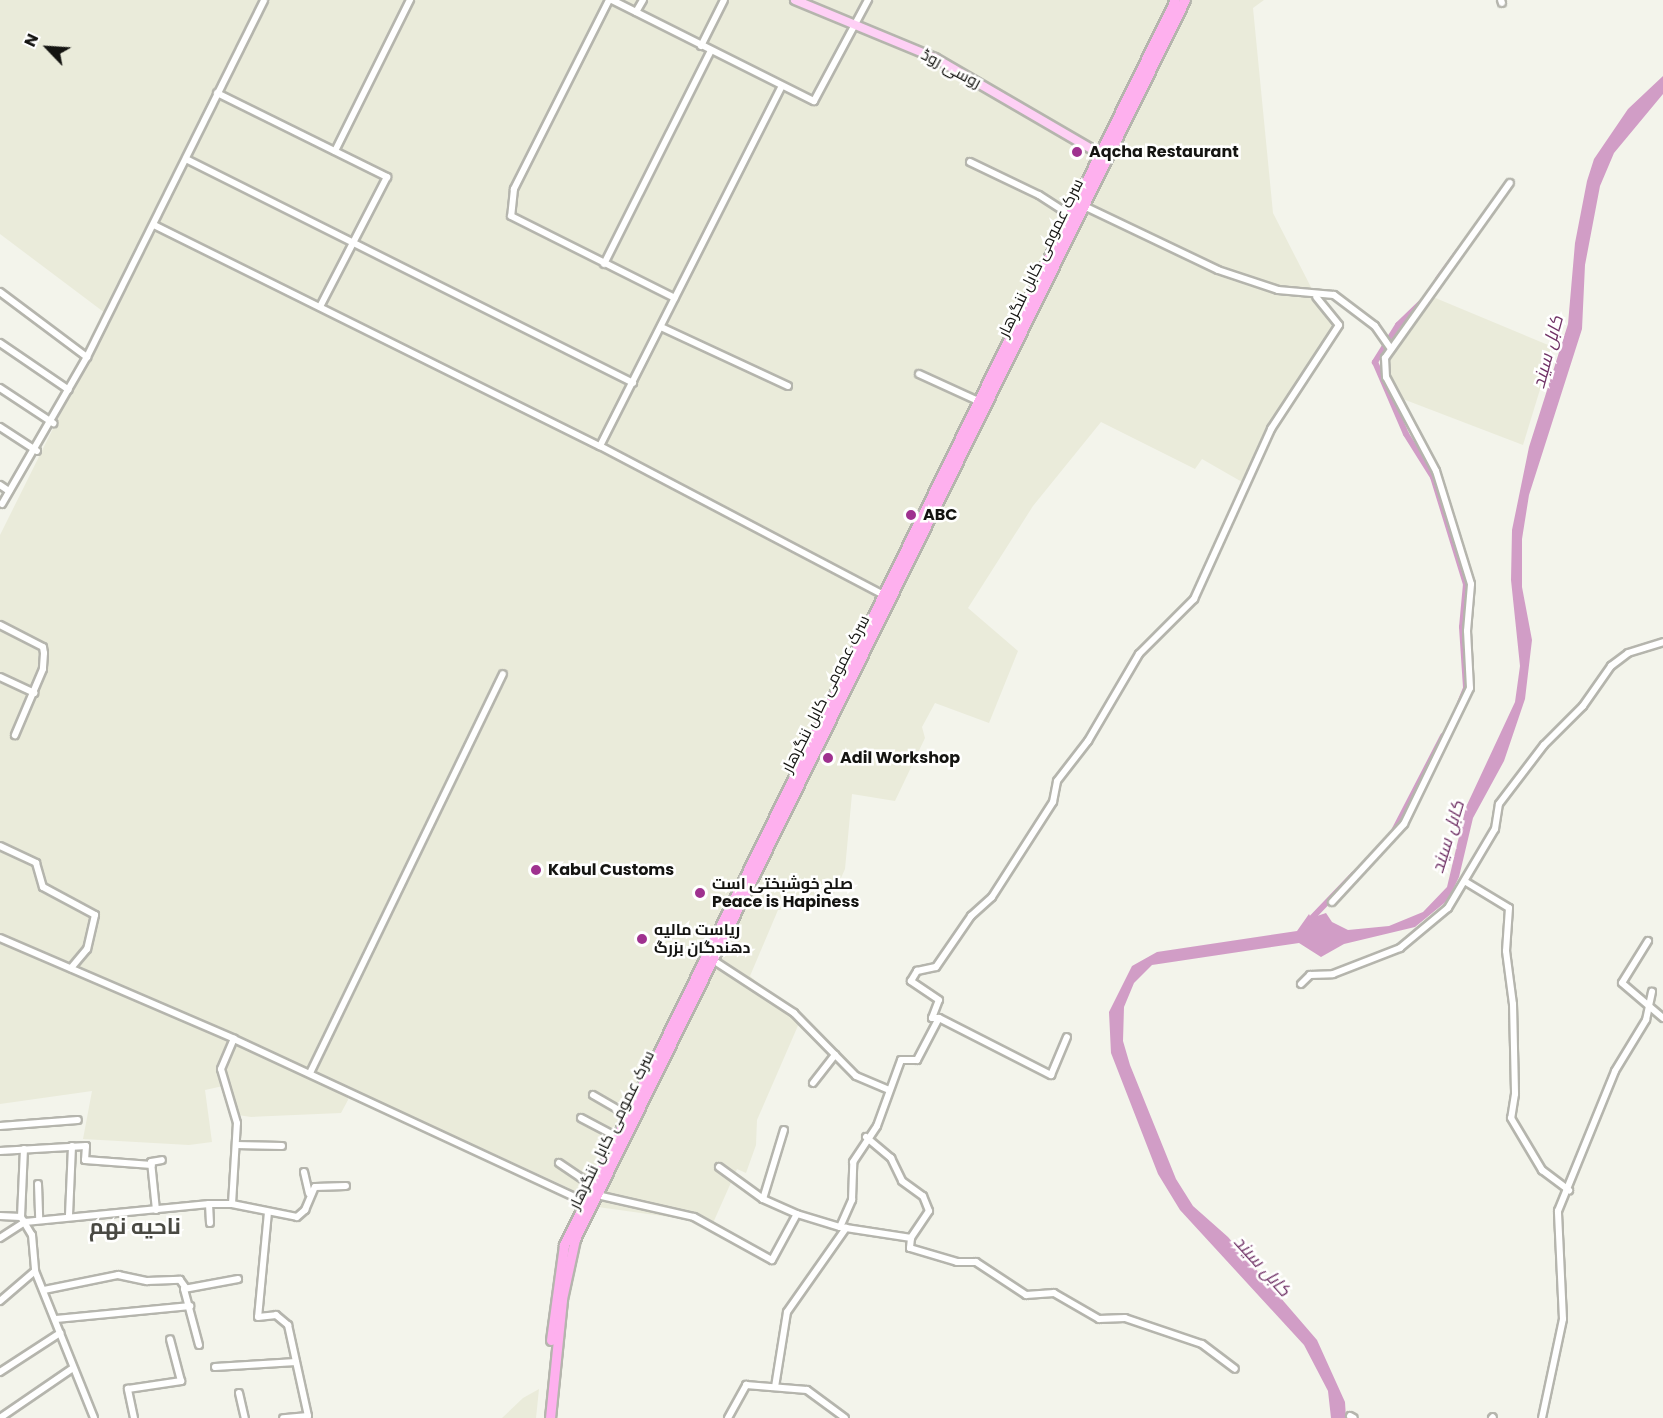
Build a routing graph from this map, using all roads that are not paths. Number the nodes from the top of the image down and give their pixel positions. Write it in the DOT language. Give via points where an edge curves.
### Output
graph roads {
  1 [pos="264,0"];
  2 [pos="410,0"];
  3 [pos="611,0"];
  4 [pos="643,0"];
  5 [pos="724,0"];
  6 [pos="795,0"];
  7 [pos="868,0"];
  8 [pos="1174,0"];
  9 [pos="1185,0"];
  10 [pos="636,12"];
  11 [pos="855,27"];
  12 [pos="701,46"];
  13 [pos="711,50"];
  14 [pos="781,87"];
  15 [pos="217,93"];
  16 [pos="335,151"];
  17 [pos="1098,153"];
  18 [pos="186,159"];
  19 [pos="970,162"];
  20 [pos="1510,183"];
  21 [pos="1084,206"];
  22 [pos="1068,214"];
  23 [pos="154,225"];
  24 [pos="355,242"];
  25 [pos="604,264"];
  26 [pos="0,292"];
  27 [pos="1320,296"];
  28 [pos="675,298"];
  29 [pos="320,307"];
  30 [pos="661,327"];
  31 [pos="1018,329"];
  32 [pos="0,343"];
  33 [pos="1391,349"];
  34 [pos="87,357"];
  35 [pos="920,374"];
  36 [pos="633,383"];
  37 [pos="788,386"];
  38 [pos="0,388"];
  39 [pos="69,390"];
  40 [pos="978,401"];
  41 [pos="53,423"];
  42 [pos="0,427"];
  43 [pos="600,446"];
  44 [pos="37,451"];
  45 [pos="0,485"];
  46 [pos="9,491"];
  47 [pos="2,504"];
  48 [pos="882,594"];
  49 [pos="891,599"];
  50 [pos="0,625"];
  51 [pos="1663,642"];
  52 [pos="503,674"];
  53 [pos="0,677"];
  54 [pos="35,693"];
  55 [pos="15,735"];
  56 [pos="0,846"];
  57 [pos="1466,882"];
  58 [pos="1332,902"];
  59 [pos="0,938"];
  60 [pos="1648,941"];
  61 [pos="713,960"];
  62 [pos="71,968"];
  63 [pos="1301,984"];
  64 [pos="1652,992"];
  65 [pos="1647,1002"];
  66 [pos="939,1018"];
  67 [pos="1663,1018"];
  68 [pos="1067,1037"];
  69 [pos="234,1039"];
  70 [pos="835,1055"];
  71 [pos="309,1073"];
  72 [pos="813,1083"];
  73 [pos="887,1089"];
  74 [pos="593,1095"];
  75 [pos="627,1114"];
  76 [pos="581,1118"];
  77 [pos="78,1120"];
  78 [pos="0,1126"];
  79 [pos="784,1130"];
  80 [pos="616,1137"];
  81 [pos="866,1137"];
  82 [pos="236,1145"];
  83 [pos="72,1146"];
  84 [pos="282,1146"];
  85 [pos="24,1149"];
  86 [pos="0,1151"];
  87 [pos="162,1160"];
  88 [pos="559,1163"];
  89 [pos="152,1166"];
  90 [pos="718,1167"];
  91 [pos="304,1172"];
  92 [pos="38,1184"];
  93 [pos="346,1186"];
  94 [pos="595,1190"];
  95 [pos="1569,1190"];
  96 [pos="309,1193"];
  97 [pos="763,1199"];
  98 [pos="209,1204"];
  99 [pos="232,1204"];
  100 [pos="588,1204"];
  101 [pos="156,1210"];
  102 [pos="268,1212"];
  103 [pos="797,1214"];
  104 [pos="69,1215"];
  105 [pos="0,1216"];
  106 [pos="23,1219"];
  107 [pos="39,1220"];
  108 [pos="210,1223"];
  109 [pos="843,1228"];
  110 [pos="0,1238"];
  111 [pos="911,1238"];
  112 [pos="35,1271"];
  113 [pos="238,1280"];
  114 [pos="185,1287"];
  115 [pos="44,1290"];
  116 [pos="0,1301"];
  117 [pos="189,1306"];
  118 [pos="56,1320"];
  119 [pos="60,1333"];
  120 [pos="171,1339"];
  121 [pos="199,1345"];
  122 [pos="296,1362"];
  123 [pos="215,1366"];
  124 [pos="73,1368"];
  125 [pos="1234,1370"];
  126 [pos="0,1372"];
  127 [pos="775,1387"];
  128 [pos="239,1393"];
  129 [pos="0,1418"];
  130 [pos="94,1418"];
  131 [pos="134,1418"];
  132 [pos="245,1418"];
  133 [pos="284,1418"];
  134 [pos="544,1418"];
  135 [pos="550,1418"];
  136 [pos="728,1418"];
  137 [pos="845,1418"];
  138 [pos="1542,1418"];
  1 -- 15 [label="street"];
  2 -- 16 [label="street"];
  3 -- 10 [label="street"];
  3 -- 25 [label="street" via="509,204 511,216"];
  4 -- 10 [label="street"];
  5 -- 12 [label="street"];
  6 -- 11 [label="main road, روسی روڈ"];
  7 -- 11 [label="street"];
  8 -- 17 [label="highway, سرک عمومی کابل ننگرهار"];
  9 -- 21 [label="highway, سرک عمومی کابل ننگرهار"];
  10 -- 12 [label="street"];
  11 -- 14 [label="street" via="814,101"];
  11 -- 17 [label="main road, روسی روڈ" via="935,58"];
  12 -- 13 [label="street"];
  13 -- 14 [label="street"];
  13 -- 25 [label="street"];
  14 -- 28 [label="street"];
  15 -- 16 [label="street"];
  15 -- 18 [label="street"];
  16 -- 24 [label="street" via="387,177"];
  17 -- 22 [label="highway, سرک عمومی کابل ننگرهار"];
  18 -- 23 [label="street"];
  18 -- 24 [label="street"];
  19 -- 22 [label="street" via="1040,195"];
  20 -- 33 [label="street" via="1433,297"];
  21 -- 27 [label="street" via="1218,270"];
  21 -- 31 [label="highway, سرک عمومی کابل ننگرهار"];
  22 -- 31 [label="highway, سرک عمومی کابل ننگرهار"];
  23 -- 29 [label="street"];
  23 -- 34 [label="street"];
  24 -- 29 [label="street"];
  24 -- 36 [label="street"];
  25 -- 28 [label="street"];
  26 -- 34 [label="street"];
  27 -- 33 [label="street" via="1334,296 1363,315"];
  27 -- 66 [label="street" via="1339,325 1271,429 1194,599 1139,654 1088,741 1057,780 1053,802 992,897 971,916 936,967 917,971 911,981 939,999 932,1018"];
  28 -- 30 [label="street"];
  29 -- 43 [label="street"];
  30 -- 36 [label="street"];
  30 -- 37 [label="street"];
  31 -- 40 [label="highway, سرک عمومی کابل ننگرهار"];
  31 -- 49 [label="highway, سرک عمومی کابل ننگرهار"];
  32 -- 39 [label="street"];
  33 -- 58 [label="street" via="1385,358 1386,377 1436,471 1471,584 1467,630 1470,688 1404,824"];
  34 -- 39 [label="street"];
  35 -- 40 [label="street"];
  36 -- 43 [label="street"];
  38 -- 41 [label="street"];
  39 -- 41 [label="street"];
  40 -- 48 [label="highway, سرک عمومی کابل ننگرهار"];
  41 -- 44 [label="street"];
  42 -- 44 [label="street"];
  43 -- 48 [label="street"];
  44 -- 46 [label="street"];
  45 -- 46 [label="street"];
  46 -- 47 [label="street"];
  48 -- 49 [label="street"];
  48 -- 75 [label="highway, سرک عمومی کابل ننگرهار"];
  49 -- 61 [label="highway, سرک عمومی کابل ننگرهار"];
  50 -- 54 [label="street" via="43,647 43,669"];
  51 -- 57 [label="street" via="1628,653 1611,666 1583,706 1544,745 1499,804 1495,829"];
  52 -- 71 [label="street"];
  53 -- 54 [label="street"];
  54 -- 55 [label="street"];
  56 -- 62 [label="street" via="36,863 43,887 95,915 87,949"];
  57 -- 63 [label="street" via="1448,908 1400,948 1333,974 1310,975"];
  57 -- 95 [label="street" via="1509,908 1506,951 1513,1004 1515,1094 1511,1118 1542,1170"];
  59 -- 62 [label="street"];
  60 -- 65 [label="street" via="1622,983"];
  61 -- 70 [label="street" via="794,1013"];
  61 -- 94 [label="highway, سرک عمومی کابل ننگرهار"];
  62 -- 69 [label="street"];
  64 -- 65 [label="street"];
  65 -- 67 [label="street"];
  65 -- 95 [label="street" via="1646,1020 1615,1071"];
  66 -- 68 [label="street" via="1052,1075"];
  66 -- 73 [label="street" via="917,1060 901,1060"];
  69 -- 71 [label="street"];
  69 -- 82 [label="street" via="221,1069 237,1123"];
  70 -- 72 [label="street"];
  70 -- 73 [label="street" via="856,1076"];
  71 -- 100 [label="street"];
  73 -- 81 [label="street" via="877,1126"];
  74 -- 75 [label="street"];
  75 -- 80 [label="highway, سرک عمومی کابل ننگرهار"];
  76 -- 80 [label="street"];
  77 -- 78 [label="street"];
  79 -- 97 [label="street"];
  80 -- 94 [label="highway, سرک عمومی کابل ننگرهار"];
  81 -- 109 [label="street" via="853,1162 852,1200"];
  81 -- 111 [label="street" via="891,1158 902,1181 923,1196 928,1211"];
  82 -- 84 [label="street"];
  82 -- 99 [label="street"];
  83 -- 85 [label="street"];
  83 -- 89 [label="street" via="86,1146 85,1161"];
  83 -- 104 [label="street"];
  85 -- 86 [label="street"];
  85 -- 106 [label="street"];
  87 -- 89 [label="street" via="152,1160"];
  88 -- 94 [label="street"];
  89 -- 101 [label="street"];
  90 -- 97 [label="street"];
  91 -- 96 [label="street"];
  92 -- 107 [label="street"];
  93 -- 96 [label="street" via="319,1184"];
  94 -- 100 [label="highway, سرک عمومی کابل ننگرهار"];
  94 -- 103 [label="street" via="694,1217 772,1260"];
  95 -- 138 [label="street" via="1557,1216 1563,1319"];
  96 -- 102 [label="street" via="301,1215"];
  97 -- 103 [label="street"];
  98 -- 99 [label="street"];
  98 -- 101 [label="street"];
  98 -- 108 [label="street"];
  99 -- 102 [label="street"];
  100 -- 134 [label="highway, سرک عمومی کابل ننگرهار" via="558,1264"];
  100 -- 135 [label="highway, سرک عمومی کابل ننگرهار" via="566,1266"];
  101 -- 104 [label="street"];
  102 -- 122 [label="street" via="258,1317 276,1316 288,1325"];
  103 -- 109 [label="street"];
  104 -- 107 [label="street"];
  105 -- 106 [label="street"];
  106 -- 107 [label="street"];
  106 -- 110 [label="street"];
  106 -- 112 [label="street" via="32,1235"];
  109 -- 111 [label="street"];
  109 -- 127 [label="street" via="787,1312"];
  111 -- 125 [label="street" via="910,1248 957,1262 976,1262 1026,1294 1054,1293 1099,1319 1125,1318 1202,1344"];
  112 -- 115 [label="street"];
  112 -- 116 [label="street"];
  113 -- 114 [label="street"];
  114 -- 115 [label="street" via="180,1280 147,1281 118,1275"];
  114 -- 117 [label="street"];
  115 -- 118 [label="street"];
  117 -- 118 [label="street"];
  117 -- 121 [label="street"];
  118 -- 119 [label="street"];
  119 -- 124 [label="street"];
  119 -- 126 [label="street"];
  120 -- 131 [label="street" via="181,1381 128,1389"];
  122 -- 123 [label="street"];
  122 -- 133 [label="street" via="308,1416"];
  124 -- 129 [label="street"];
  124 -- 130 [label="street"];
  127 -- 136 [label="street" via="746,1385"];
  127 -- 137 [label="street" via="807,1390"];
  128 -- 132 [label="street"];
}
